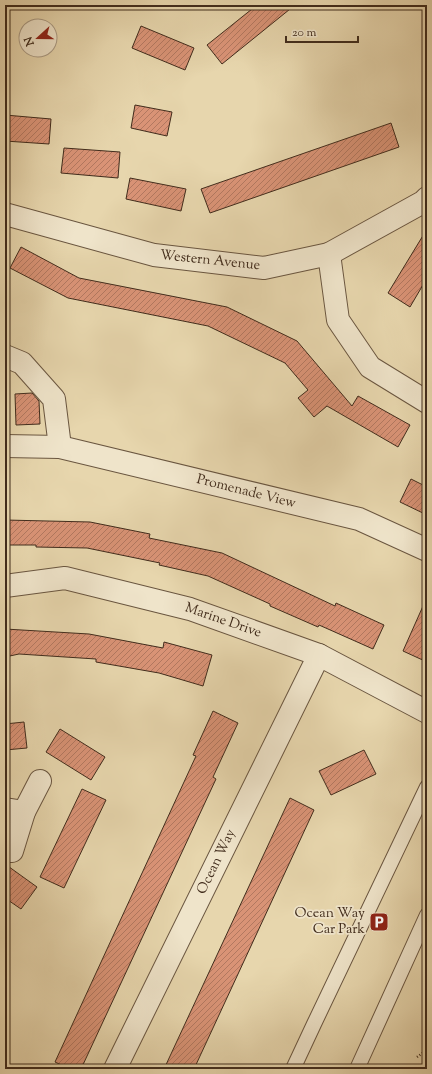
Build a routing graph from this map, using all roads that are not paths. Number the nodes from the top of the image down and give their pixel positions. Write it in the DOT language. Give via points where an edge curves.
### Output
graph roads {
  1 [pos="427,198"];
  2 [pos="5,214"];
  3 [pos="329,254"];
  4 [pos="5,356"];
  5 [pos="427,402"];
  6 [pos="5,446"];
  7 [pos="60,447"];
  8 [pos="427,550"];
  9 [pos="5,586"];
  10 [pos="319,655"];
  11 [pos="427,712"];
  12 [pos="40,781"];
  13 [pos="427,788"];
  14 [pos="15,810"];
  15 [pos="12,851"];
  16 [pos="427,915"];
  17 [pos="116,1069"];
  18 [pos="294,1069"];
  19 [pos="357,1069"];
  1 -- 3 [label="street, Western Avenue"];
  2 -- 3 [label="street, Western Avenue" via="154,255 264,268"];
  3 -- 5 [label="street" via="338,320 370,368"];
  4 -- 7 [label="street" via="22,363 54,399"];
  6 -- 7 [label="street, Promenade View"];
  7 -- 8 [label="street, Promenade View" via="359,519"];
  9 -- 10 [label="street, Marine Drive" via="65,578 190,609"];
  10 -- 11 [label="street, Marine Drive"];
  10 -- 17 [label="street, Ocean Way"];
  12 -- 14 [label="street"];
  13 -- 18 [label="lane"];
  14 -- 15 [label="street"];
  16 -- 19 [label="lane"];
}
